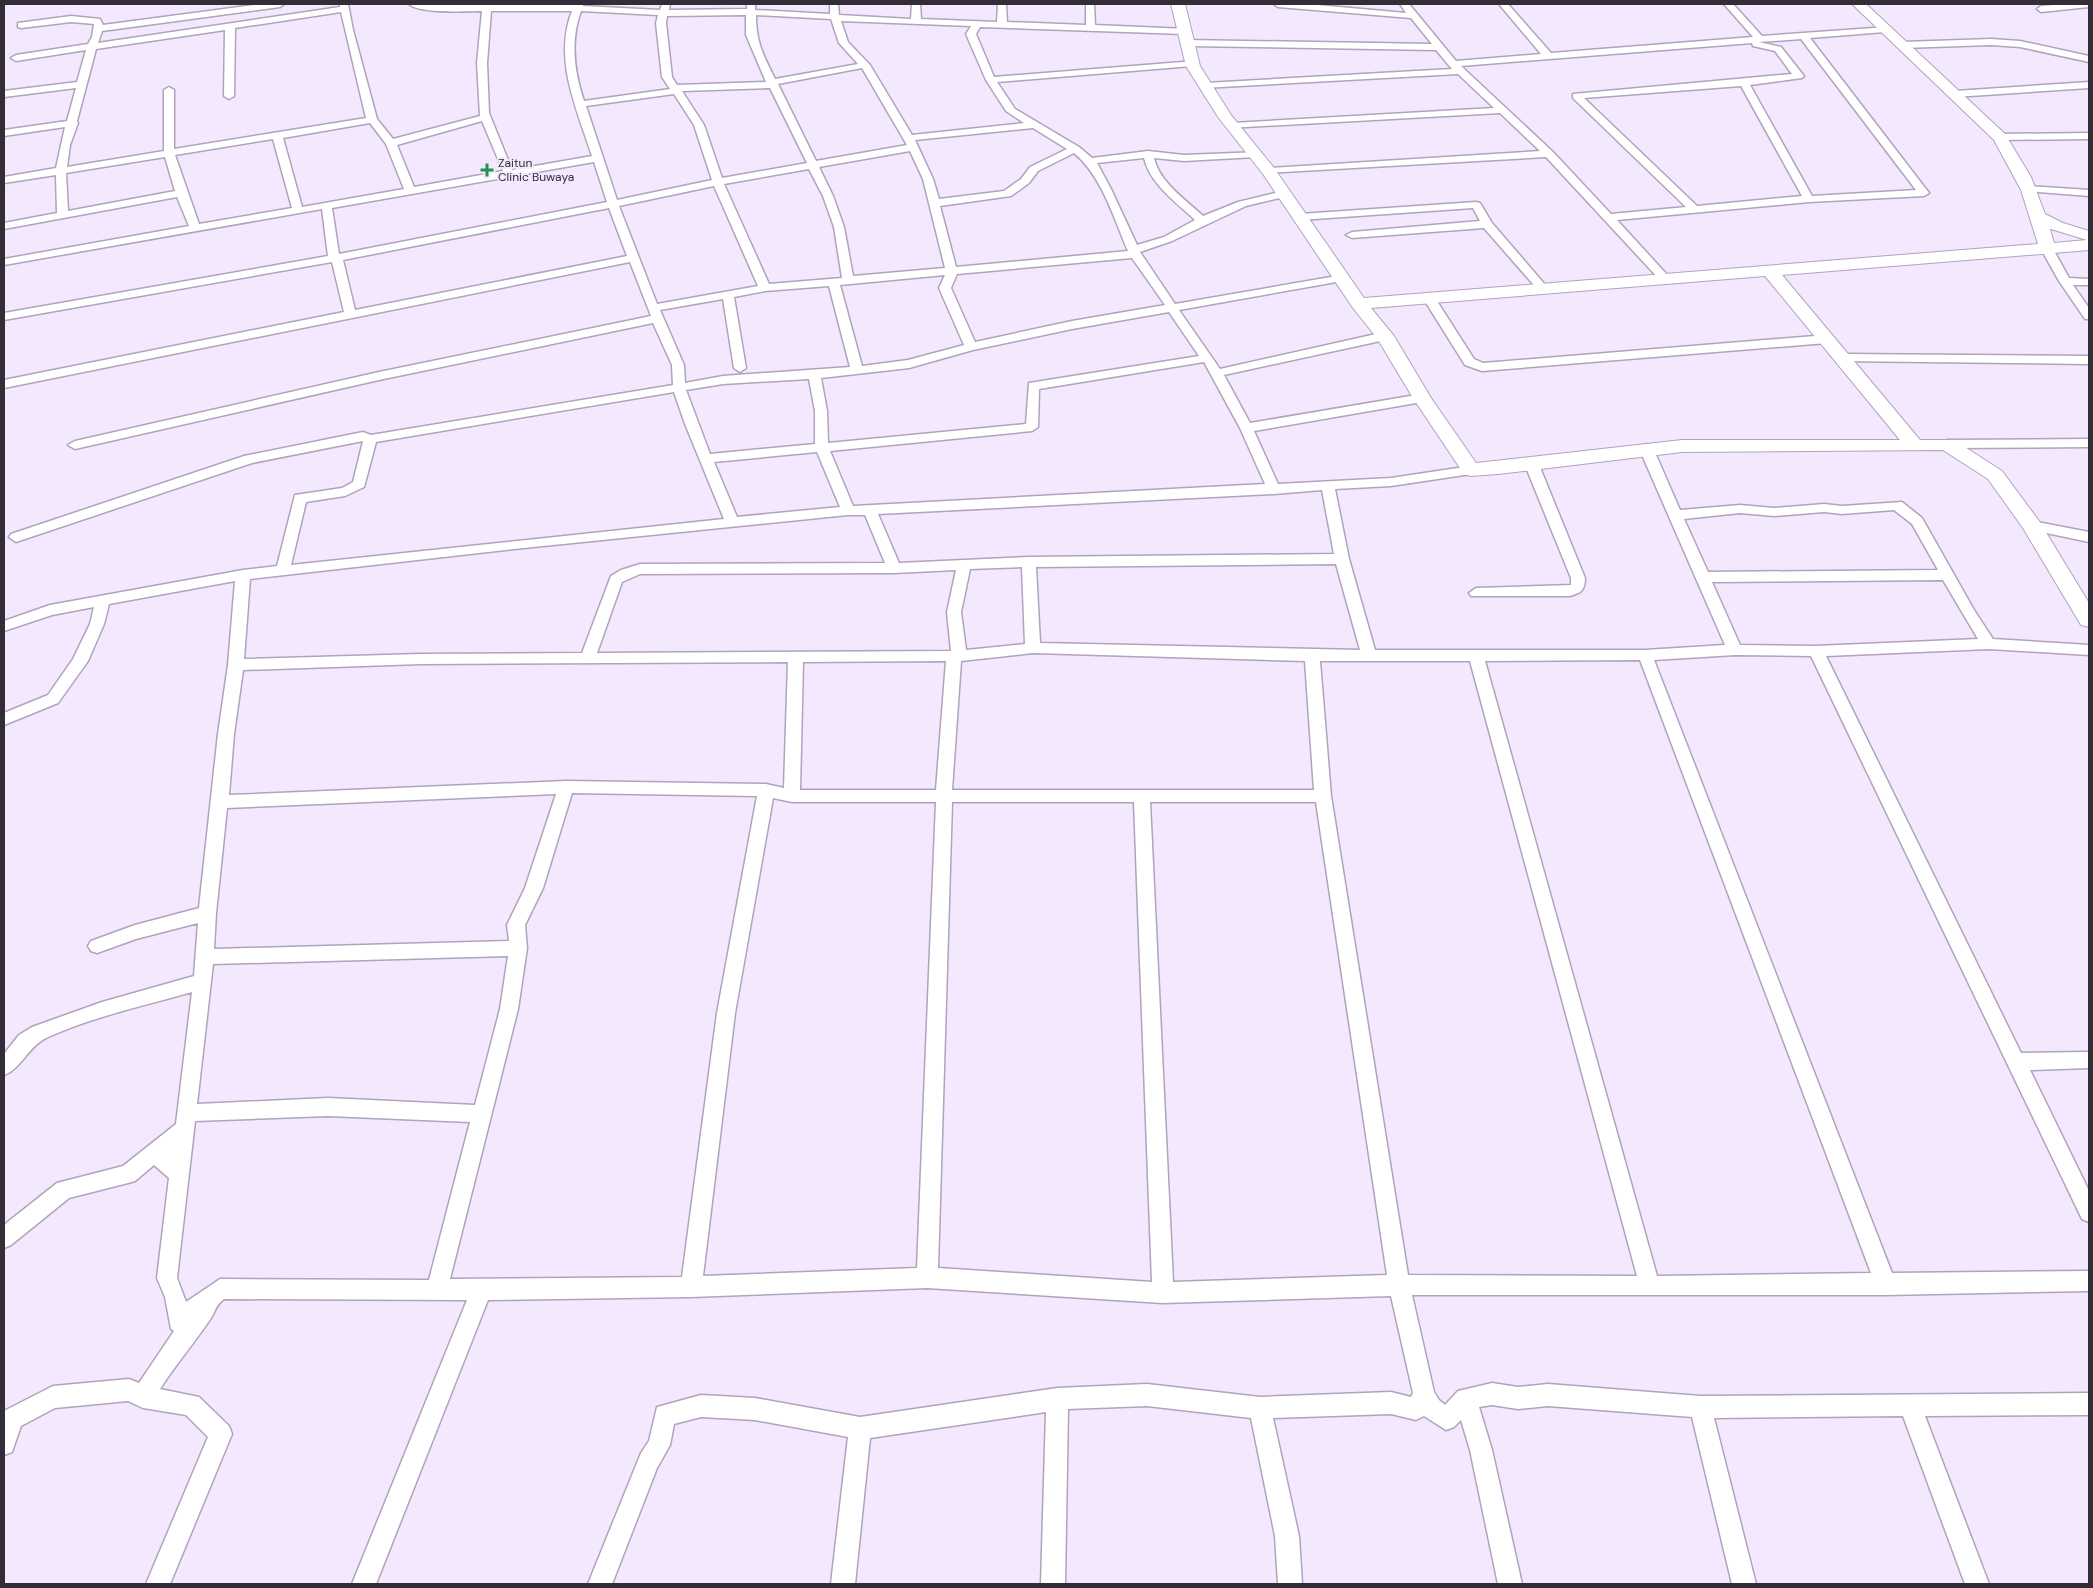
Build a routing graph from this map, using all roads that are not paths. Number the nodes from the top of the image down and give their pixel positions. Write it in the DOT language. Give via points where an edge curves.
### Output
graph roads {
  1 [pos="280,4"];
  2 [pos="416,4"];
  3 [pos="834,4"];
  4 [pos="916,4"];
  5 [pos="1002,4"];
  6 [pos="1090,4"];
  7 [pos="1178,4"];
  8 [pos="1278,4"];
  9 [pos="1404,4"];
  10 [pos="1503,4"];
  11 [pos="1728,4"];
  12 [pos="1859,4"];
  13 [pos="2089,4"];
  14 [pos="345,6"];
  15 [pos="578,6"];
  16 [pos="487,8"];
  17 [pos="664,8"];
  18 [pos="752,8"];
  19 [pos="2041,9"];
  20 [pos="835,16"];
  21 [pos="1414,16"];
  22 [pos="175,18"];
  23 [pos="916,22"];
  24 [pos="977,24"];
  25 [pos="21,25"];
  26 [pos="1002,25"];
  27 [pos="230,27"];
  28 [pos="1091,28"];
  29 [pos="1885,28"];
  30 [pos="97,29"];
  31 [pos="175,36"];
  32 [pos="1804,36"];
  33 [pos="1185,37"];
  34 [pos="1760,39"];
  35 [pos="1737,40"];
  36 [pos="1902,45"];
  37 [pos="92,46"];
  38 [pos="1439,47"];
  39 [pos="1547,55"];
  40 [pos="16,58"];
  41 [pos="2089,59"];
  42 [pos="1192,64"];
  43 [pos="865,65"];
  44 [pos="1457,67"];
  45 [pos="991,80"];
  46 [pos="772,83"];
  47 [pos="1744,83"];
  48 [pos="83,84"];
  49 [pos="2089,85"];
  50 [pos="1206,86"];
  51 [pos="676,89"];
  52 [pos="169,90"];
  53 [pos="4,94"];
  54 [pos="1956,94"];
  55 [pos="229,96"];
  56 [pos="581,104"];
  57 [pos="1504,110"];
  58 [pos="486,117"];
  59 [pos="372,120"];
  60 [pos="73,123"];
  61 [pos="1036,125"];
  62 [pos="1232,126"];
  63 [pos="4,133"];
  64 [pos="277,136"];
  65 [pos="2000,136"];
  66 [pos="2089,136"];
  67 [pos="390,143"];
  68 [pos="911,143"];
  69 [pos="1075,149"];
  70 [pos="169,154"];
  71 [pos="1148,154"];
  72 [pos="1256,154"];
  73 [pos="1549,154"];
  74 [pos="597,158"];
  75 [pos="1090,161"];
  76 [pos="811,164"];
  77 [pos="62,171"];
  78 [pos="1270,171"];
  79 [pos="509,174"];
  80 [pos="4,180"];
  81 [pos="718,182"];
  82 [pos="2029,189"];
  83 [pos="411,192"];
  84 [pos="181,193"];
  85 [pos="2089,193"];
  86 [pos="1284,194"];
  87 [pos="1809,199"];
  88 [pos="936,203"];
  89 [pos="613,205"];
  90 [pos="328,207"];
  91 [pos="1696,211"];
  92 [pos="298,212"];
  93 [pos="63,216"];
  94 [pos="1300,217"];
  95 [pos="2040,217"];
  96 [pos="1607,218"];
  97 [pos="1202,220"];
  98 [pos="1488,224"];
  99 [pos="4,226"];
  100 [pos="195,228"];
  101 [pos="1352,235"];
  102 [pos="2089,236"];
  103 [pos="2089,245"];
  104 [pos="2047,249"];
  105 [pos="1134,252"];
  106 [pos="335,258"];
  107 [pos="634,258"];
  108 [pos="4,262"];
  109 [pos="1770,271"];
  110 [pos="952,272"];
  111 [pos="1342,278"];
  112 [pos="1665,279"];
  113 [pos="2065,281"];
  114 [pos="848,282"];
  115 [pos="2089,282"];
  116 [pos="834,283"];
  117 [pos="765,288"];
  118 [pos="1543,289"];
  119 [pos="728,295"];
  120 [pos="1429,298"];
  121 [pos="1359,304"];
  122 [pos="1170,306"];
  123 [pos="656,313"];
  124 [pos="350,315"];
  125 [pos="2089,316"];
  126 [pos="4,317"];
  127 [pos="1385,336"];
  128 [pos="1827,339"];
  129 [pos="971,347"];
  130 [pos="1208,358"];
  131 [pos="1842,358"];
  132 [pos="2089,360"];
  133 [pos="740,368"];
  134 [pos="857,370"];
  135 [pos="1217,372"];
  136 [pos="814,375"];
  137 [pos="761,377"];
  138 [pos="723,380"];
  139 [pos="4,384"];
  140 [pos="679,387"];
  141 [pos="1422,398"];
  142 [pos="1246,428"];
  143 [pos="370,439"];
  144 [pos="2089,443"];
  145 [pos="1948,444"];
  146 [pos="75,445"];
  147 [pos="1915,446"];
  148 [pos="822,448"];
  149 [pos="1646,448"];
  150 [pos="706,459"];
  151 [pos="1532,465"];
  152 [pos="1471,470"];
  153 [pos="1328,486"];
  154 [pos="1274,490"];
  155 [pos="870,510"];
  156 [pos="848,511"];
  157 [pos="1676,514"];
  158 [pos="732,522"];
  159 [pos="2032,526"];
  160 [pos="16,537"];
  161 [pos="2087,537"];
  162 [pos="2042,546"];
  163 [pos="1342,559"];
  164 [pos="1029,562"];
  165 [pos="964,566"];
  166 [pos="894,568"];
  167 [pos="283,570"];
  168 [pos="1948,575"];
  169 [pos="243,576"];
  170 [pos="1703,577"];
  171 [pos="1476,593"];
  172 [pos="103,600"];
  173 [pos="2089,620"];
  174 [pos="4,626"];
  175 [pos="1989,644"];
  176 [pos="1033,648"];
  177 [pos="1735,650"];
  178 [pos="2089,650"];
  179 [pos="1816,651"];
  180 [pos="1369,655"];
  181 [pos="1646,655"];
  182 [pos="956,656"];
  183 [pos="1312,656"];
  184 [pos="1476,656"];
  185 [pos="796,658"];
  186 [pos="587,659"];
  187 [pos="236,665"];
  188 [pos="4,719"];
  189 [pos="566,787"];
  190 [pos="766,790"];
  191 [pos="944,795"];
  192 [pos="1142,795"];
  193 [pos="792,796"];
  194 [pos="1323,796"];
  195 [pos="220,802"];
  196 [pos="206,912"];
  197 [pos="97,946"];
  198 [pos="518,948"];
  199 [pos="205,956"];
  200 [pos="202,981"];
  201 [pos="2089,1060"];
  202 [pos="2018,1062"];
  203 [pos="4,1068"];
  204 [pos="483,1114"];
  205 [pos="186,1120"];
  206 [pos="154,1153"];
  207 [pos="179,1174"];
  208 [pos="2089,1212"];
  209 [pos="4,1238"];
  210 [pos="927,1278"];
  211 [pos="2089,1281"];
  212 [pos="1886,1284"];
  213 [pos="1399,1285"];
  214 [pos="1650,1286"];
  215 [pos="691,1287"];
  216 [pos="482,1288"];
  217 [pos="220,1289"];
  218 [pos="437,1290"];
  219 [pos="1163,1293"];
  220 [pos="1424,1395"];
  221 [pos="142,1397"];
  222 [pos="1057,1399"];
  223 [pos="1466,1400"];
  224 [pos="2089,1404"];
  225 [pos="1910,1406"];
  226 [pos="1700,1407"];
  227 [pos="1260,1408"];
  228 [pos="860,1428"];
  229 [pos="4,1444"];
  230 [pos="159,1583"];
  231 [pos="364,1584"];
  232 [pos="600,1584"];
  233 [pos="843,1584"];
  234 [pos="1053,1584"];
  235 [pos="1290,1584"];
  236 [pos="1510,1584"];
  237 [pos="1744,1584"];
  238 [pos="1977,1584"];
  1 -- 22 [label="street"];
  2 -- 16 [label="street" via="441,8"];
  3 -- 20 [label="street"];
  4 -- 23 [label="street"];
  5 -- 26 [label="street"];
  6 -- 28 [label="street"];
  7 -- 33 [label="street"];
  8 -- 21 [label="street"];
  9 -- 21 [label="street"];
  10 -- 39 [label="street"];
  11 -- 34 [label="street"];
  12 -- 29 [label="street"];
  13 -- 19 [label="street"];
  14 -- 27 [label="street"];
  14 -- 59 [label="street" via="348,30"];
  15 -- 16 [label="street"];
  15 -- 17 [label="street"];
  15 -- 56 [label="street" via="568,58"];
  16 -- 58 [label="street" via="482,64"];
  17 -- 18 [label="street"];
  17 -- 51 [label="street" via="661,23 664,61 667,77"];
  18 -- 20 [label="street"];
  18 -- 46 [label="street" via="752,40"];
  20 -- 23 [label="street"];
  20 -- 43 [label="street" via="844,43"];
  21 -- 38 [label="street"];
  22 -- 30 [label="street"];
  22 -- 31 [label="street"];
  23 -- 24 [label="street"];
  24 -- 26 [label="street"];
  24 -- 45 [label="street" via="971,34"];
  25 -- 30 [label="street" via="84,19 97,21"];
  26 -- 28 [label="street"];
  27 -- 31 [label="street"];
  27 -- 55 [label="street"];
  28 -- 33 [label="street"];
  29 -- 32 [label="street"];
  29 -- 36 [label="street"];
  30 -- 37 [label="street"];
  31 -- 37 [label="street"];
  32 -- 34 [label="street"];
  32 -- 87 [label="street" via="1924,193"];
  33 -- 38 [label="street"];
  33 -- 42 [label="street"];
  34 -- 35 [label="street"];
  35 -- 39 [label="street"];
  35 -- 47 [label="street" via="1778,49 1799,76"];
  36 -- 41 [label="street" via="2020,44"];
  36 -- 54 [label="street"];
  37 -- 40 [label="street"];
  37 -- 48 [label="street"];
  38 -- 44 [label="street"];
  39 -- 44 [label="street"];
  42 -- 45 [label="street"];
  42 -- 50 [label="street"];
  43 -- 46 [label="street"];
  43 -- 68 [label="street"];
  44 -- 50 [label="street"];
  44 -- 57 [label="street"];
  45 -- 61 [label="street" via="1011,111"];
  46 -- 51 [label="street"];
  46 -- 76 [label="street"];
  47 -- 87 [label="street"];
  47 -- 91 [label="street" via="1576,96"];
  48 -- 53 [label="street"];
  48 -- 60 [label="street"];
  49 -- 54 [label="street"];
  50 -- 62 [label="street"];
  51 -- 56 [label="street"];
  51 -- 81 [label="street" via="699,125"];
  52 -- 70 [label="street"];
  54 -- 65 [label="street"];
  56 -- 74 [label="street"];
  57 -- 62 [label="street"];
  57 -- 73 [label="street"];
  58 -- 67 [label="street"];
  58 -- 79 [label="street"];
  59 -- 64 [label="street"];
  59 -- 67 [label="street"];
  60 -- 63 [label="street"];
  60 -- 77 [label="street" via="65,145"];
  61 -- 68 [label="street"];
  61 -- 69 [label="street"];
  62 -- 72 [label="street"];
  64 -- 70 [label="street"];
  64 -- 92 [label="street"];
  65 -- 66 [label="street"];
  65 -- 82 [label="street" via="2016,160"];
  67 -- 83 [label="street"];
  68 -- 76 [label="street"];
  68 -- 88 [label="street"];
  69 -- 75 [label="street"];
  69 -- 88 [label="street" via="1034,169 1025,181 1006,194"];
  70 -- 77 [label="street"];
  70 -- 84 [label="street"];
  71 -- 72 [label="street" via="1184,158"];
  71 -- 75 [label="street"];
  71 -- 97 [label="street" via="1152,171 1160,181"];
  72 -- 78 [label="street"];
  73 -- 78 [label="street"];
  73 -- 96 [label="street"];
  74 -- 79 [label="street"];
  74 -- 89 [label="street"];
  75 -- 105 [label="street"];
  76 -- 81 [label="street"];
  76 -- 114 [label="street" via="828,196 839,227"];
  77 -- 80 [label="street"];
  77 -- 93 [label="street"];
  78 -- 86 [label="street"];
  79 -- 83 [label="street"];
  81 -- 89 [label="street"];
  81 -- 117 [label="street"];
  82 -- 85 [label="street"];
  82 -- 95 [label="street"];
  83 -- 90 [label="street"];
  84 -- 93 [label="street"];
  84 -- 100 [label="street"];
  86 -- 94 [label="street"];
  86 -- 97 [label="street" via="1242,204"];
  87 -- 91 [label="street"];
  88 -- 110 [label="street"];
  89 -- 106 [label="street"];
  89 -- 107 [label="street"];
  90 -- 92 [label="street"];
  90 -- 106 [label="street"];
  91 -- 96 [label="street"];
  92 -- 100 [label="street"];
  93 -- 99 [label="street"];
  94 -- 98 [label="street" via="1476,205"];
  94 -- 111 [label="street"];
  95 -- 102 [label="street"];
  95 -- 104 [label="street"];
  96 -- 112 [label="street"];
  97 -- 105 [label="street" via="1168,239"];
  98 -- 101 [label="street"];
  98 -- 118 [label="street"];
  100 -- 108 [label="street"];
  103 -- 104 [label="street"];
  104 -- 109 [label="street"];
  104 -- 113 [label="street"];
  105 -- 110 [label="street"];
  105 -- 122 [label="street"];
  106 -- 124 [label="street"];
  106 -- 126 [label="street"];
  107 -- 123 [label="street"];
  107 -- 124 [label="street"];
  109 -- 112 [label="street"];
  109 -- 128 [label="street"];
  110 -- 114 [label="street"];
  110 -- 129 [label="street" via="945,288"];
  111 -- 121 [label="street"];
  111 -- 122 [label="street"];
  112 -- 118 [label="street"];
  113 -- 115 [label="street"];
  113 -- 125 [label="street"];
  114 -- 116 [label="street"];
  116 -- 117 [label="street"];
  116 -- 134 [label="street"];
  117 -- 119 [label="street"];
  118 -- 120 [label="street"];
  119 -- 123 [label="street"];
  119 -- 133 [label="street"];
  120 -- 121 [label="street"];
  120 -- 128 [label="street" via="1469,362 1482,366"];
  121 -- 127 [label="street"];
  122 -- 129 [label="street"];
  122 -- 130 [label="street"];
  123 -- 140 [label="street" via="678,365"];
  123 -- 146 [label="street"];
  124 -- 139 [label="street"];
  127 -- 135 [label="street"];
  127 -- 141 [label="street"];
  128 -- 131 [label="street"];
  129 -- 134 [label="street" via="909,364"];
  130 -- 135 [label="street"];
  130 -- 148 [label="street" via="1033,386 1032,427"];
  131 -- 132 [label="street"];
  131 -- 147 [label="street"];
  133 -- 137 [label="street"];
  133 -- 138 [label="street"];
  134 -- 136 [label="street"];
  135 -- 142 [label="street"];
  136 -- 137 [label="street"];
  136 -- 148 [label="street" via="821,411"];
  137 -- 138 [label="street"];
  138 -- 140 [label="street"];
  140 -- 143 [label="street"];
  140 -- 150 [label="street"];
  141 -- 142 [label="street"];
  141 -- 152 [label="street"];
  142 -- 154 [label="street"];
  143 -- 160 [label="street" via="363,436 250,459"];
  143 -- 167 [label="street" via="359,484 345,492 300,498"];
  144 -- 145 [label="street"];
  145 -- 147 [label="street"];
  145 -- 159 [label="street" via="1995,475"];
  147 -- 149 [label="street"];
  148 -- 150 [label="street"];
  148 -- 156 [label="street"];
  149 -- 151 [label="street"];
  149 -- 157 [label="street"];
  150 -- 158 [label="street"];
  151 -- 152 [label="street"];
  151 -- 171 [label="street" via="1578,578 1578,587 1570,591"];
  152 -- 153 [label="street" via="1391,482"];
  153 -- 154 [label="street"];
  153 -- 163 [label="street"];
  154 -- 155 [label="street"];
  155 -- 156 [label="street"];
  155 -- 166 [label="street"];
  156 -- 158 [label="street"];
  157 -- 168 [label="street" via="1740,509 1774,512 1824,508 1842,510 1897,505 1917,521"];
  157 -- 170 [label="street"];
  158 -- 167 [label="street"];
  159 -- 161 [label="street"];
  159 -- 162 [label="street"];
  161 -- 162 [label="street"];
  162 -- 173 [label="street"];
  163 -- 164 [label="street"];
  163 -- 180 [label="street"];
  164 -- 165 [label="street"];
  164 -- 176 [label="street"];
  165 -- 166 [label="street"];
  165 -- 182 [label="street" via="954,612"];
  166 -- 186 [label="street" via="640,569 626,573 616,579"];
  167 -- 169 [label="street"];
  168 -- 170 [label="street"];
  168 -- 175 [label="street"];
  169 -- 172 [label="street"];
  169 -- 187 [label="street"];
  170 -- 177 [label="street"];
  172 -- 174 [label="street" via="50,610"];
  172 -- 188 [label="street" via="97,624 80,661 53,699"];
  175 -- 178 [label="street"];
  175 -- 179 [label="street"];
  176 -- 182 [label="street"];
  176 -- 183 [label="street"];
  177 -- 179 [label="street"];
  177 -- 181 [label="street"];
  179 -- 202 [label="street"];
  180 -- 183 [label="street"];
  180 -- 184 [label="street"];
  181 -- 184 [label="street"];
  181 -- 212 [label="street"];
  182 -- 185 [label="street"];
  182 -- 191 [label="street"];
  183 -- 194 [label="street"];
  184 -- 214 [label="street"];
  185 -- 186 [label="street"];
  185 -- 193 [label="street"];
  186 -- 187 [label="street" via="422,659"];
  187 -- 195 [label="street"];
  189 -- 190 [label="street"];
  189 -- 195 [label="street"];
  189 -- 198 [label="street" via="534,888 516,925"];
  190 -- 193 [label="street"];
  190 -- 215 [label="street" via="726,1013"];
  191 -- 192 [label="street"];
  191 -- 193 [label="street"];
  191 -- 210 [label="street"];
  192 -- 194 [label="street"];
  192 -- 219 [label="street"];
  194 -- 213 [label="street"];
  195 -- 196 [label="street"];
  196 -- 197 [label="street"];
  196 -- 199 [label="street"];
  198 -- 199 [label="street"];
  198 -- 204 [label="street" via="509,1009"];
  199 -- 200 [label="street"];
  200 -- 203 [label="street" via="102,1010 39,1033 26,1041"];
  200 -- 205 [label="street"];
  201 -- 202 [label="street"];
  202 -- 208 [label="street"];
  204 -- 205 [label="street" via="328,1107"];
  204 -- 218 [label="street"];
  205 -- 206 [label="street"];
  205 -- 207 [label="street"];
  206 -- 207 [label="street"];
  206 -- 209 [label="street" via="128,1174 64,1190"];
  207 -- 217 [label="street" via="167,1278 175,1296 178,1322"];
  210 -- 215 [label="street"];
  210 -- 219 [label="street"];
  211 -- 212 [label="street"];
  212 -- 214 [label="street"];
  213 -- 214 [label="street"];
  213 -- 219 [label="street"];
  213 -- 220 [label="street"];
  215 -- 216 [label="street"];
  216 -- 218 [label="street"];
  216 -- 231 [label="street"];
  217 -- 218 [label="street"];
  217 -- 221 [label="street" via="168,1356"];
  220 -- 223 [label="street" via="1431,1408 1446,1419"];
  220 -- 227 [label="street" via="1416,1409 1391,1402"];
  221 -- 229 [label="street" via="129,1390 54,1396 12,1419"];
  221 -- 230 [label="street" via="191,1405 221,1434"];
  222 -- 227 [label="street" via="1147,1395"];
  222 -- 228 [label="street"];
  222 -- 234 [label="street"];
  223 -- 226 [label="street" via="1492,1394 1518,1398 1548,1395"];
  223 -- 236 [label="street" via="1481,1450"];
  224 -- 225 [label="street"];
  225 -- 226 [label="street"];
  225 -- 238 [label="street"];
  226 -- 237 [label="street"];
  227 -- 235 [label="street" via="1287,1536"];
  228 -- 232 [label="street" via="755,1409 701,1406 665,1415 659,1445 649,1461"];
  228 -- 233 [label="street"];
}
